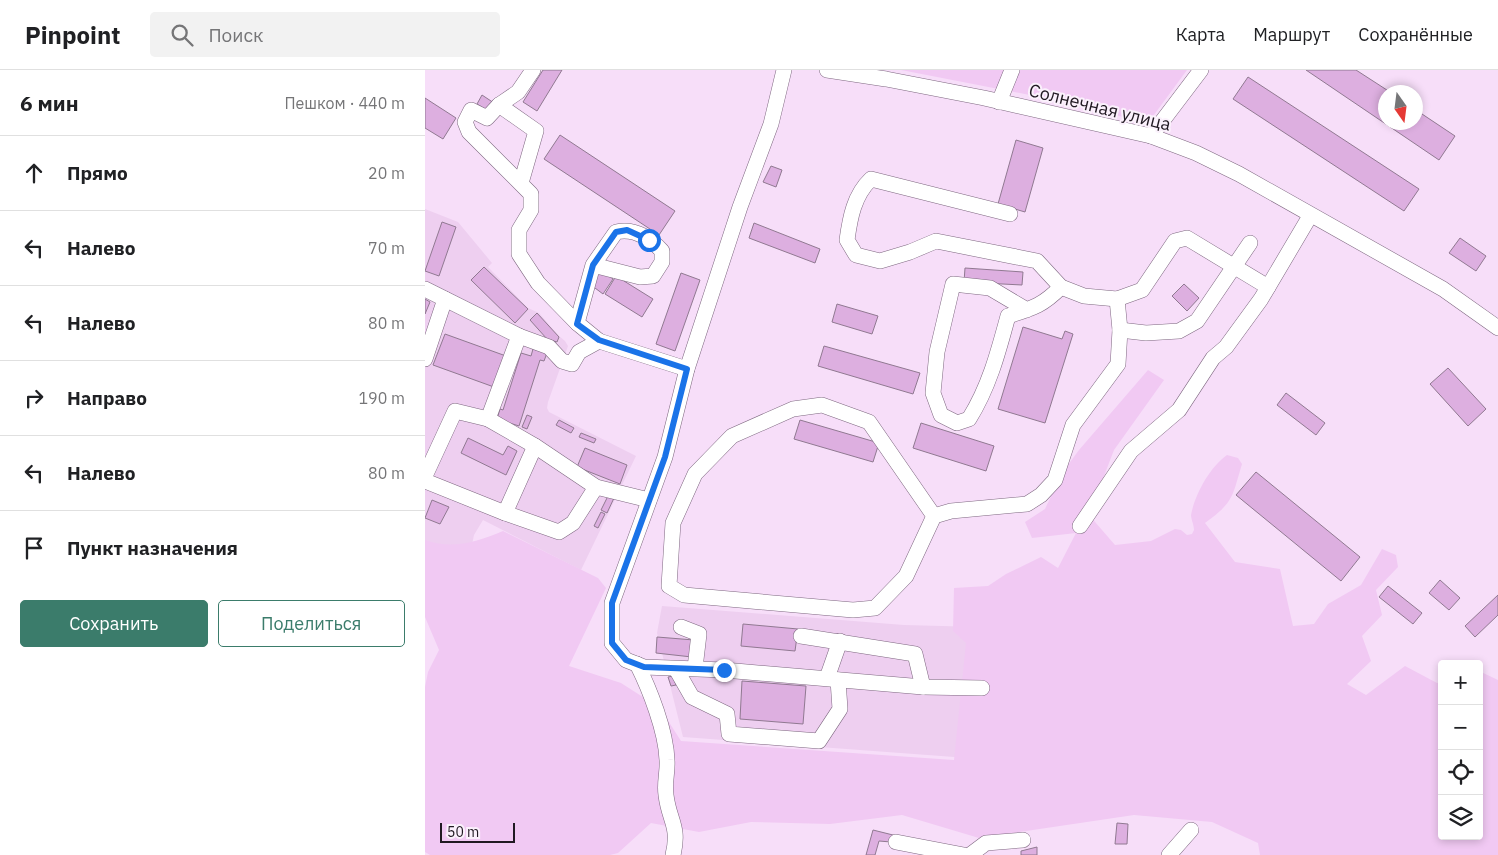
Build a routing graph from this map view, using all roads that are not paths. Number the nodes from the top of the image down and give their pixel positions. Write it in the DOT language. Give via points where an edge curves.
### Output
graph roads {
  1 [pos="533,70"];
  2 [pos="784,70"];
  3 [pos="827,70"];
  4 [pos="1012,70"];
  5 [pos="1201,70"];
  6 [pos="876,74"];
  7 [pos="999,102"];
  8 [pos="499,105"];
  9 [pos="1151,136"];
  10 [pos="521,183"];
  11 [pos="1010,214"];
  12 [pos="1310,216"];
  13 [pos="1250,243"];
  14 [pos="593,265"];
  15 [pos="1234,266"];
  16 [pos="1061,286"];
  17 [pos="1268,287"];
  18 [pos="425,289"];
  19 [pos="445,299"];
  20 [pos="1117,299"];
  21 [pos="1027,310"];
  22 [pos="577,324"];
  23 [pos="1498,328"];
  24 [pos="1120,330"];
  25 [pos="519,336"];
  26 [pos="599,340"];
  27 [pos="425,359"];
  28 [pos="687,369"];
  29 [pos="488,419"];
  30 [pos="535,446"];
  31 [pos="425,476"];
  32 [pos="425,481"];
  33 [pos="596,487"];
  34 [pos="649,500"];
  35 [pos="505,513"];
  36 [pos="934,516"];
  37 [pos="1080,526"];
  38 [pos="681,627"];
  39 [pos="801,636"];
  40 [pos="840,641"];
  41 [pos="637,664"];
  42 [pos="695,668"];
  43 [pos="675,669"];
  44 [pos="832,679"];
  45 [pos="923,687"];
  46 [pos="982,688"];
  47 [pos="1191,830"];
  48 [pos="1023,840"];
  49 [pos="896,842"];
  50 [pos="673,855"];
  51 [pos="964,855"];
  52 [pos="970,855"];
  53 [pos="1169,855"];
  1 -- 8 [label="street" via="518,92"];
  2 -- 28 [label="street" via="771,124"];
  3 -- 6 [label="street, Солнечная улица"];
  4 -- 7 [label="street"];
  5 -- 9 [label="street"];
  6 -- 7 [label="street, Солнечная улица"];
  7 -- 9 [label="street, Солнечная улица"];
  8 -- 10 [label="street" via="536,131"];
  8 -- 10 [label="street" via="487,118 471,110 465,122 469,132"];
  9 -- 12 [label="street, Солнечная улица" via="1239,174"];
  10 -- 22 [label="street" via="531,194 531,210 519,230 519,254 538,283"];
  11 -- 16 [label="street" via="871,179 862,187 851,212 847,240 856,254 880,261 936,241 1037,261"];
  12 -- 17 [label="street"];
  12 -- 23 [label="street, Солнечная улица" via="1443,289"];
  13 -- 15 [label="street"];
  14 -- 22 [label="street"];
  15 -- 17 [label="street"];
  15 -- 20 [label="street" via="1187,238 1175,241 1142,290"];
  15 -- 24 [label="street" via="1197,321 1179,331 1146,333"];
  16 -- 20 [label="street" via="1083,296"];
  16 -- 21 [label="street" via="1045,303"];
  17 -- 37 [label="street" via="1226,347 1213,358 1179,410 1131,451"];
  18 -- 19 [label="street"];
  19 -- 25 [label="street"];
  19 -- 27 [label="street"];
  20 -- 24 [label="street"];
  21 -- 21 [label="street" via="1008,316 995,365 981,400 969,419 957,423 941,415 933,393 937,352 953,284 990,288"];
  22 -- 26 [label="street"];
  24 -- 36 [label="street" via="1118,364 1073,425 1055,480 1041,495 1027,504 951,511"];
  25 -- 26 [label="street" via="549,347 562,361 572,364 579,352"];
  25 -- 29 [label="street"];
  26 -- 28 [label="street"];
  28 -- 34 [label="street" via="665,457"];
  29 -- 30 [label="street"];
  29 -- 31 [label="street" via="455,411"];
  30 -- 33 [label="street"];
  30 -- 35 [label="street"];
  32 -- 35 [label="street"];
  33 -- 34 [label="street"];
  33 -- 35 [label="street" via="573,523 559,532"];
  34 -- 41 [label="street" via="612,603 612,643 626,660"];
  36 -- 36 [label="street" via="906,576 875,608 853,610 684,595 669,586 673,523 695,474 732,436 793,409 822,405 869,422"];
  38 -- 42 [label="street" via="699,634"];
  39 -- 40 [label="street"];
  40 -- 44 [label="street"];
  40 -- 45 [label="street" via="915,654"];
  41 -- 43 [label="street"];
  41 -- 50 [label="street" via="651,693 667,758 665,794 677,837"];
  42 -- 43 [label="street"];
  42 -- 44 [label="street"];
  43 -- 44 [label="street" via="692,697 727,714 729,734 819,742 841,709"];
  44 -- 45 [label="street"];
  45 -- 46 [label="street"];
  47 -- 53 [label="street"];
  48 -- 52 [label="street" via="986,844"];
  49 -- 51 [label="street"];
}
